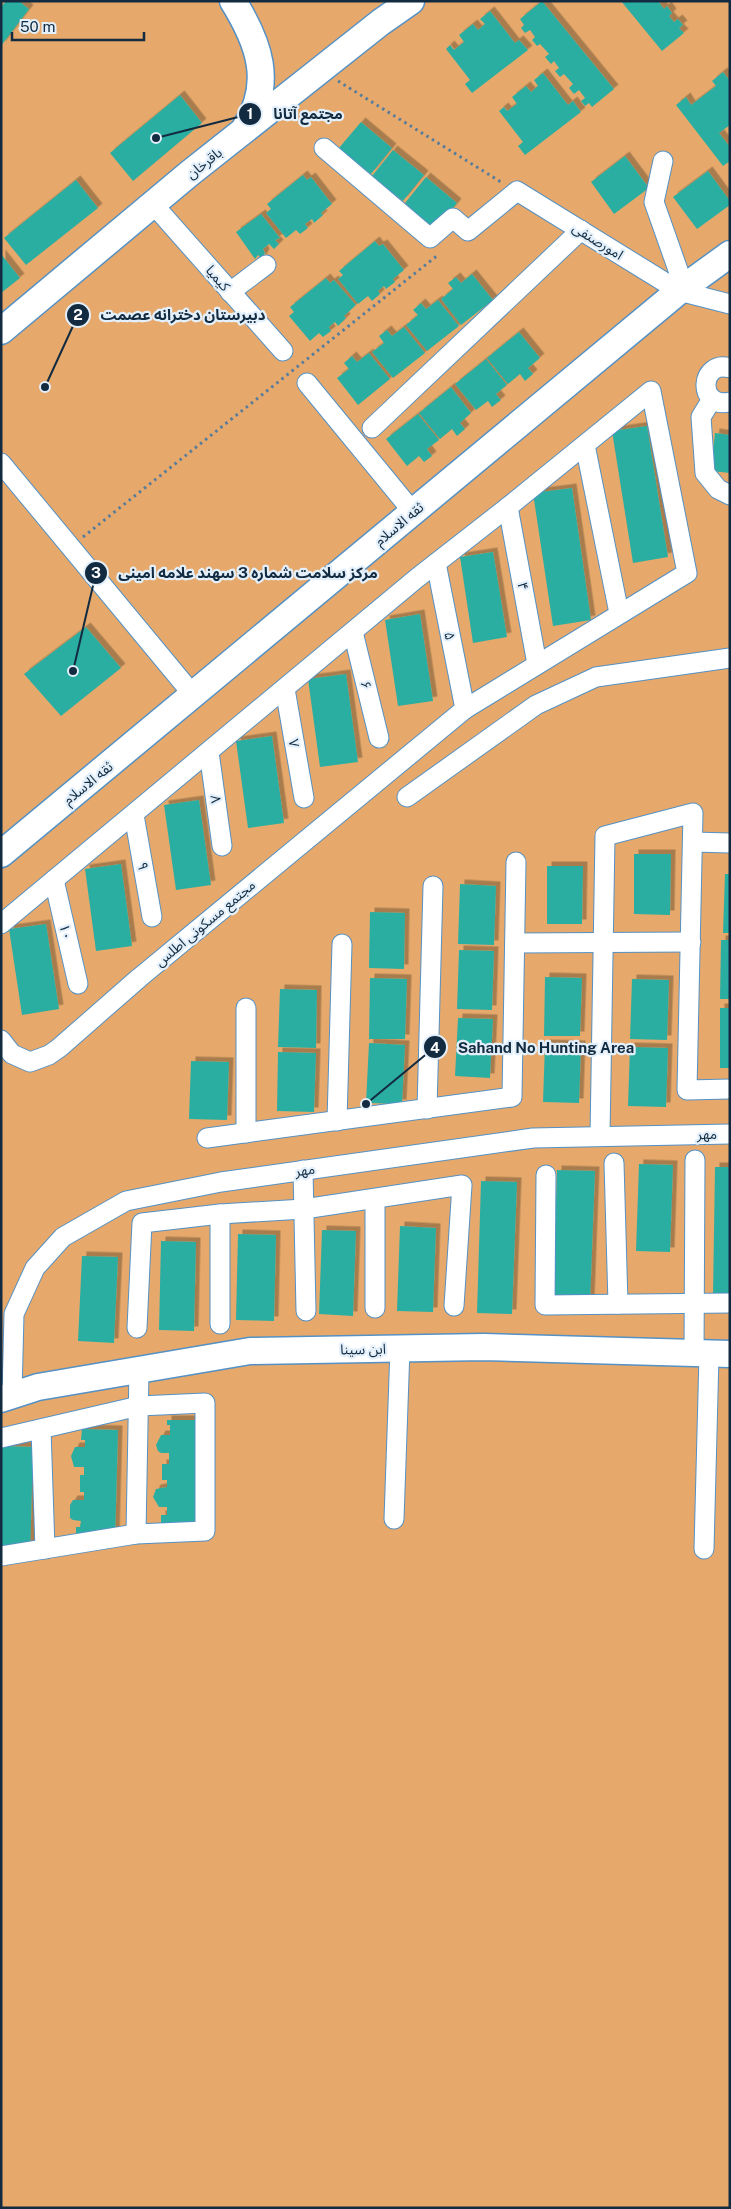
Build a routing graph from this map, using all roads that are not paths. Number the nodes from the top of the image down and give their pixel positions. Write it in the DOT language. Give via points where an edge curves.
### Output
graph roads {
  1 [pos="233,1"];
  2 [pos="411,1"];
  3 [pos="241,134"];
  4 [pos="324,148"];
  5 [pos="663,162"];
  6 [pos="153,204"];
  7 [pos="581,230"];
  8 [pos="730,254"];
  9 [pos="266,265"];
  10 [pos="681,289"];
  11 [pos="230,292"];
  12 [pos="730,304"];
  13 [pos="1,331"];
  14 [pos="283,351"];
  15 [pos="730,368"];
  16 [pos="307,383"];
  17 [pos="721,400"];
  18 [pos="372,428"];
  19 [pos="584,445"];
  20 [pos="1,464"];
  21 [pos="730,495"];
  22 [pos="508,507"];
  23 [pos="414,512"];
  24 [pos="436,563"];
  25 [pos="619,613"];
  26 [pos="353,632"];
  27 [pos="730,658"];
  28 [pos="537,664"];
  29 [pos="285,689"];
  30 [pos="194,696"];
  31 [pos="464,709"];
  32 [pos="379,738"];
  33 [pos="209,752"];
  34 [pos="407,796"];
  35 [pos="304,798"];
  36 [pos="134,815"];
  37 [pos="693,842"];
  38 [pos="730,843"];
  39 [pos="222,846"];
  40 [pos="1,854"];
  41 [pos="516,862"];
  42 [pos="54,880"];
  43 [pos="433,886"];
  44 [pos="152,917"];
  45 [pos="1,924"];
  46 [pos="603,942"];
  47 [pos="691,942"];
  48 [pos="515,943"];
  49 [pos="342,944"];
  50 [pos="78,984"];
  51 [pos="246,1008"];
  52 [pos="1,1040"];
  53 [pos="730,1089"];
  54 [pos="427,1109"];
  55 [pos="337,1121"];
  56 [pos="246,1133"];
  57 [pos="730,1134"];
  58 [pos="600,1136"];
  59 [pos="207,1138"];
  60 [pos="695,1160"];
  61 [pos="614,1163"];
  62 [pos="303,1170"];
  63 [pos="546,1176"];
  64 [pos="375,1200"];
  65 [pos="304,1210"];
  66 [pos="220,1214"];
  67 [pos="730,1303"];
  68 [pos="618,1304"];
  69 [pos="694,1304"];
  70 [pos="454,1306"];
  71 [pos="375,1308"];
  72 [pos="306,1311"];
  73 [pos="220,1324"];
  74 [pos="137,1328"];
  75 [pos="400,1348"];
  76 [pos="711,1354"];
  77 [pos="140,1370"];
  78 [pos="6,1397"];
  79 [pos="139,1406"];
  80 [pos="41,1429"];
  81 [pos="1,1438"];
  82 [pos="394,1519"];
  83 [pos="136,1534"];
  84 [pos="45,1549"];
  85 [pos="704,1549"];
  86 [pos="1,1556"];
  1 -- 3 [label="street" via="250,32 261,62 260,93 254,113"];
  2 -- 3 [label="street, باقرخان" via="380,22"];
  3 -- 6 [label="street, باقرخان"];
  4 -- 7 [label="street, امورصنفی" via="430,238 453,218 468,232 516,191"];
  5 -- 10 [label="street" via="654,202"];
  6 -- 11 [label="street, کیمیا"];
  6 -- 13 [label="street, باقرخان"];
  7 -- 10 [label="street, امورصنفی"];
  7 -- 18 [label="street"];
  8 -- 10 [label="street, ثقه الاسلام"];
  9 -- 11 [label="street"];
  10 -- 12 [label="street, امورصنفی"];
  10 -- 23 [label="street, ثقه الاسلام"];
  11 -- 14 [label="street, کیمیا"];
  15 -- 17 [label="street" via="715,369 707,378 706,389"];
  16 -- 23 [label="street"];
  17 -- 21 [label="street" via="701,417 705,474 718,489"];
  19 -- 22 [label="street"];
  19 -- 25 [label="street"];
  19 -- 25 [label="street, مجتمع مسکونی اطلس" via="651,391 686,573"];
  20 -- 30 [label="street"];
  22 -- 24 [label="street"];
  22 -- 28 [label="street, ۴"];
  23 -- 30 [label="street, ثقه الاسلام"];
  24 -- 26 [label="street"];
  24 -- 31 [label="street, ۵"];
  25 -- 28 [label="street, مجتمع مسکونی اطلس"];
  26 -- 29 [label="street"];
  26 -- 32 [label="street, ۶"];
  27 -- 34 [label="street" via="596,677 536,706"];
  28 -- 31 [label="street, مجتمع مسکونی اطلس"];
  29 -- 33 [label="street"];
  29 -- 35 [label="street, ۷"];
  30 -- 40 [label="street, ثقه الاسلام"];
  31 -- 52 [label="street, مجتمع مسکونی اطلس" via="49,1055 30,1062 12,1054"];
  33 -- 36 [label="street"];
  33 -- 39 [label="street, ۸"];
  36 -- 42 [label="street"];
  36 -- 44 [label="street, ۹"];
  37 -- 38 [label="street"];
  37 -- 46 [label="street" via="694,813 605,836"];
  37 -- 47 [label="street"];
  41 -- 48 [label="street"];
  42 -- 45 [label="street"];
  42 -- 50 [label="street, ۱۰"];
  43 -- 54 [label="street"];
  46 -- 47 [label="street"];
  46 -- 48 [label="street"];
  46 -- 58 [label="street"];
  47 -- 53 [label="street" via="687,1090"];
  48 -- 54 [label="street" via="512,1097"];
  49 -- 55 [label="street"];
  51 -- 56 [label="street"];
  54 -- 55 [label="street"];
  55 -- 56 [label="street"];
  56 -- 59 [label="street"];
  57 -- 58 [label="street, مهر"];
  58 -- 62 [label="street, مهر" via="533,1138"];
  60 -- 69 [label="street"];
  61 -- 68 [label="street"];
  62 -- 65 [label="street"];
  62 -- 78 [label="street, مهر" via="126,1201 63,1237 35,1268 14,1314"];
  63 -- 68 [label="street" via="545,1305"];
  64 -- 65 [label="street"];
  64 -- 70 [label="street" via="462,1185"];
  64 -- 71 [label="street"];
  65 -- 66 [label="street"];
  65 -- 72 [label="street"];
  66 -- 73 [label="street"];
  66 -- 74 [label="street" via="142,1223"];
  67 -- 69 [label="street"];
  68 -- 69 [label="street"];
  69 -- 76 [label="street"];
  75 -- 76 [label="street, ابن سینا" via="484,1347"];
  75 -- 77 [label="street, ابن سینا" via="250,1351"];
  75 -- 82 [label="street"];
  76 -- 85 [label="street"];
  77 -- 78 [label="street, ابن سینا" via="38,1387"];
  77 -- 79 [label="street"];
  79 -- 80 [label="street"];
  79 -- 83 [label="street"];
  79 -- 83 [label="street" via="205,1403 205,1531"];
  80 -- 81 [label="street"];
  80 -- 84 [label="street"];
  83 -- 84 [label="street"];
  84 -- 86 [label="street"];
}
